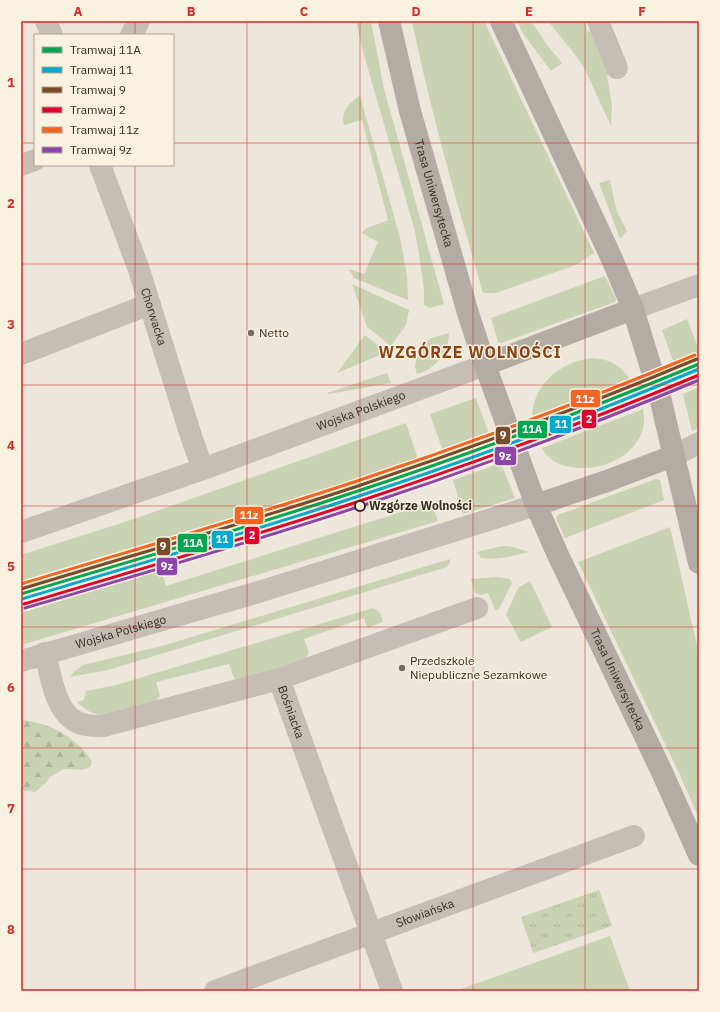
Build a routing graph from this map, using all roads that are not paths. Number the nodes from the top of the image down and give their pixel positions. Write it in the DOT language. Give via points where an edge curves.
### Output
graph roads {
  1 [pos="46,21"];
  2 [pos="139,21"];
  3 [pos="389,21"];
  4 [pos="501,21"];
  5 [pos="598,21"];
  6 [pos="52,34"];
  7 [pos="132,34"];
  8 [pos="617,68"];
  9 [pos="34,160"];
  10 [pos="21,165"];
  11 [pos="100,166"];
  12 [pos="699,285"];
  13 [pos="150,304"];
  14 [pos="633,309"];
  15 [pos="21,354"];
  16 [pos="485,365"];
  17 [pos="699,444"];
  18 [pos="673,456"];
  19 [pos="203,469"];
  20 [pos="536,504"];
  21 [pos="21,532"];
  22 [pos="699,563"];
  23 [pos="477,608"];
  24 [pos="45,653"];
  25 [pos="21,661"];
  26 [pos="279,679"];
  27 [pos="634,836"];
  28 [pos="699,855"];
  29 [pos="370,933"];
  30 [pos="215,991"];
  31 [pos="392,991"];
  1 -- 6 [label="street"];
  2 -- 7 [label="street"];
  3 -- 16 [label="main road, Trasa Uniwersytecka" via="410,111"];
  4 -- 14 [label="main road"];
  5 -- 8 [label="street"];
  9 -- 10 [label="street"];
  11 -- 13 [label="street, Chorwacka"];
  12 -- 14 [label="street, Wojska Polskiego"];
  13 -- 15 [label="street"];
  13 -- 19 [label="street, Chorwacka"];
  14 -- 16 [label="main road, Wojska Polskiego"];
  14 -- 18 [label="main road" via="660,397"];
  16 -- 19 [label="street, Wojska Polskiego"];
  16 -- 20 [label="main road, Trasa Uniwersytecka"];
  17 -- 18 [label="street, Wojska Polskiego"];
  18 -- 20 [label="main road, Wojska Polskiego"];
  18 -- 22 [label="main road"];
  19 -- 21 [label="street, Wojska Polskiego"];
  20 -- 24 [label="street, Wojska Polskiego" via="262,591"];
  20 -- 28 [label="main road, Trasa Uniwersytecka"];
  23 -- 26 [label="street"];
  24 -- 25 [label="street, Wojska Polskiego"];
  24 -- 26 [label="street, Bośniacka" via="56,694 66,713 74,721 87,725 102,726 121,722"];
  26 -- 29 [label="street, Bośniacka"];
  27 -- 29 [label="street, Słowiańska"];
  29 -- 30 [label="street, Słowiańska"];
  29 -- 31 [label="street, Bośniacka"];
}
